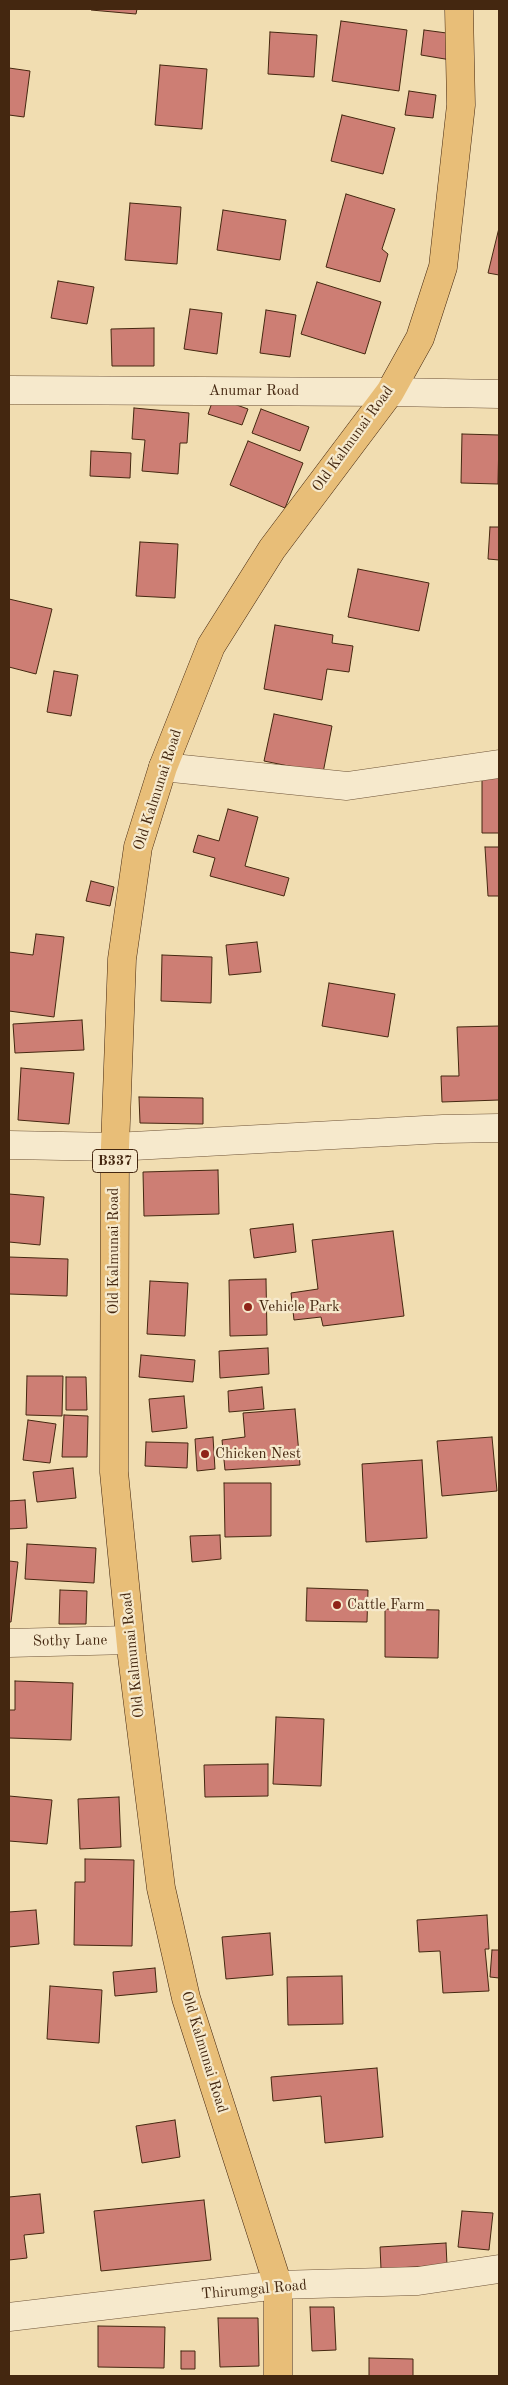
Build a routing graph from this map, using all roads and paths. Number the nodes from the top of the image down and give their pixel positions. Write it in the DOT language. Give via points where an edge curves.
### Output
graph roads {
  1 [pos="459,9"];
  2 [pos="9,390"];
  3 [pos="390,392"];
  4 [pos="499,394"];
  5 [pos="499,764"];
  6 [pos="163,767"];
  7 [pos="499,1128"];
  8 [pos="9,1144"];
  9 [pos="115,1147"];
  10 [pos="130,1640"];
  11 [pos="9,1643"];
  12 [pos="499,2270"];
  13 [pos="278,2285"];
  14 [pos="9,2317"];
  15 [pos="278,2376"];
  1 -- 3 [label="main road, Old Kalmunai Road / B337" via="461,105 443,266 420,338"];
  2 -- 3 [label="street, Anumar Road"];
  3 -- 4 [label="street, Anumar Road"];
  3 -- 6 [label="main road, Old Kalmunai Road / B337" via="272,549 211,646"];
  5 -- 6 [label="street" via="347,786"];
  6 -- 9 [label="main road, Old Kalmunai Road / B337" via="138,847 122,959"];
  7 -- 9 [label="street"];
  8 -- 9 [label="street"];
  9 -- 10 [label="main road, Old Kalmunai Road / B337" via="114,1472"];
  10 -- 11 [label="street, Sothy Lane"];
  10 -- 13 [label="main road, Old Kalmunai Road / B337" via="161,1888 184,1989"];
  12 -- 13 [label="street, Thirumgal Road" via="418,2280"];
  13 -- 14 [label="street, Thirumgal Road"];
  13 -- 15 [label="main road, Old Kalmunai Road / B337"];
}
